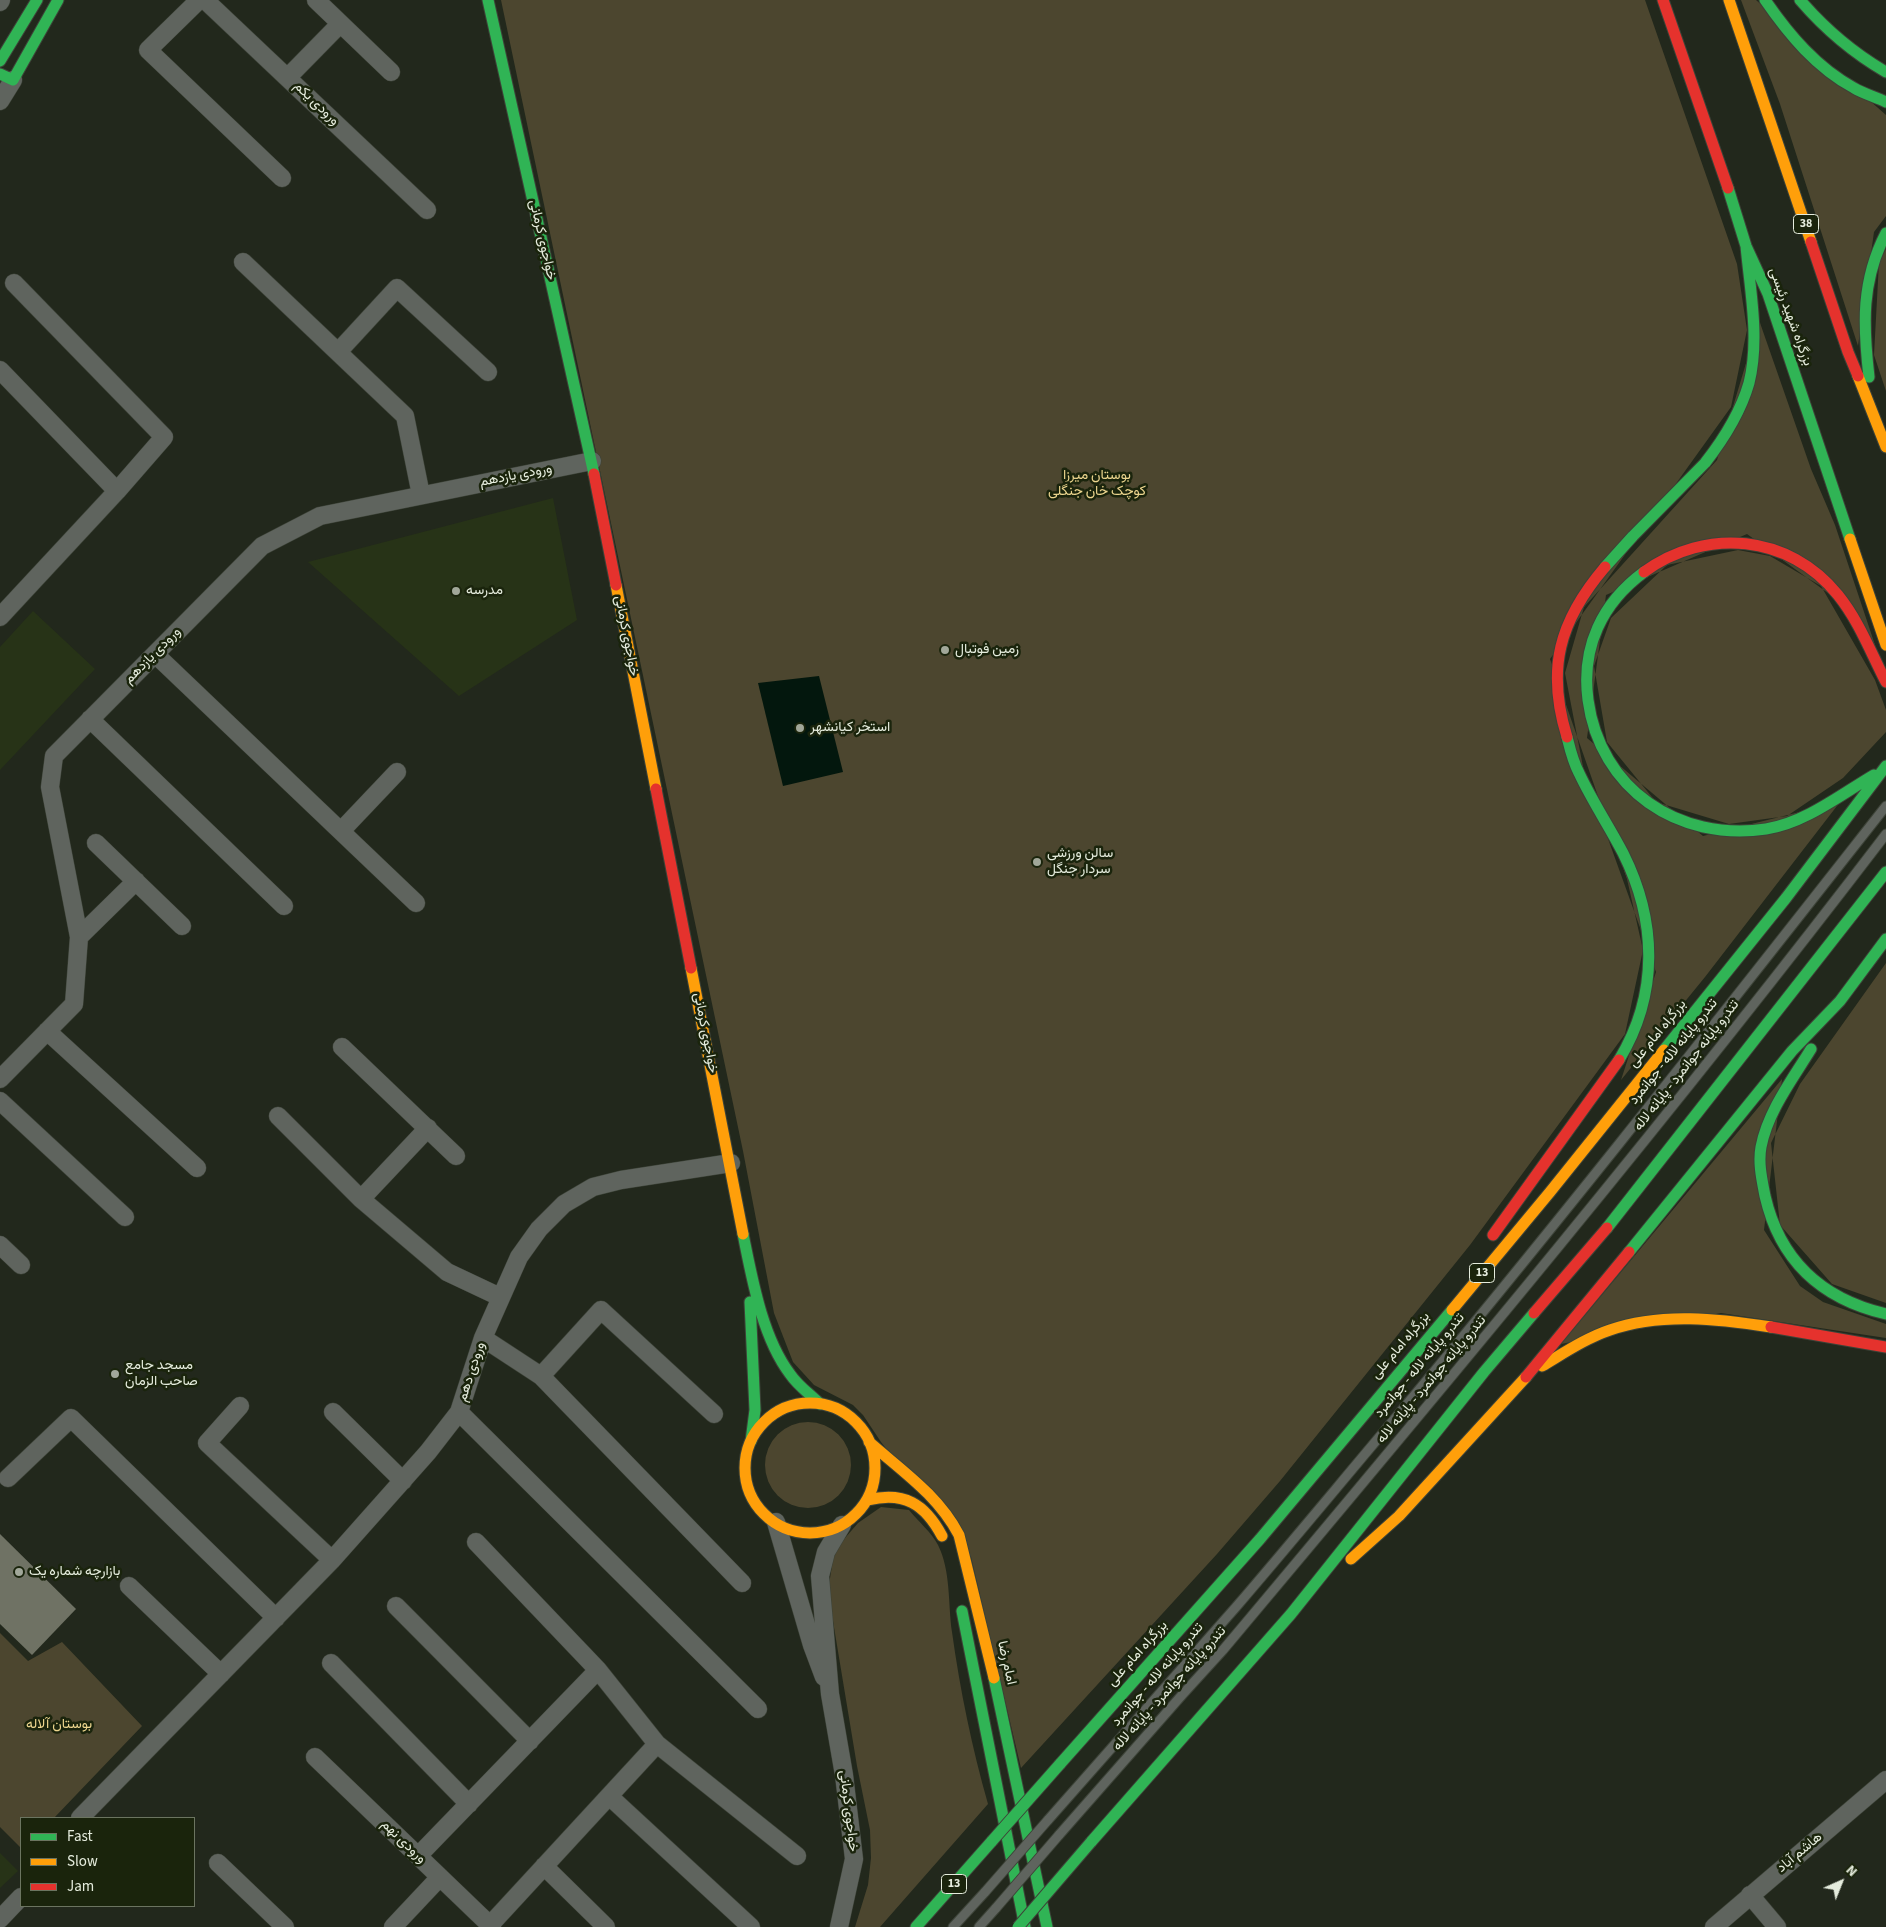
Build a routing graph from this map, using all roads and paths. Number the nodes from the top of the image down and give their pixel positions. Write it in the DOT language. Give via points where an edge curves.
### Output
graph roads {
  1 [pos="37,0"];
  2 [pos="58,0"];
  3 [pos="198,0"];
  4 [pos="205,0"];
  5 [pos="316,0"];
  6 [pos="488,0"];
  7 [pos="1663,0"];
  8 [pos="1729,0"];
  9 [pos="1765,0"];
  10 [pos="1800,0"];
  11 [pos="340,24"];
  12 [pos="0,61"];
  13 [pos="391,72"];
  14 [pos="1886,72"];
  15 [pos="6,77"];
  16 [pos="288,77"];
  17 [pos="0,101"];
  18 [pos="1886,102"];
  19 [pos="282,178"];
  20 [pos="427,210"];
  21 [pos="1886,233"];
  22 [pos="1746,246"];
  23 [pos="243,262"];
  24 [pos="14,283"];
  25 [pos="338,352"];
  26 [pos="0,370"];
  27 [pos="488,372"];
  28 [pos="1872,408"];
  29 [pos="1886,446"];
  30 [pos="592,461"];
  31 [pos="117,491"];
  32 [pos="421,495"];
  33 [pos="0,617"];
  34 [pos="1886,645"];
  35 [pos="156,654"];
  36 [pos="1886,682"];
  37 [pos="90,719"];
  38 [pos="1885,767"];
  39 [pos="397,772"];
  40 [pos="1886,806"];
  41 [pos="340,831"];
  42 [pos="1886,834"];
  43 [pos="96,843"];
  44 [pos="1886,872"];
  45 [pos="136,881"];
  46 [pos="416,903"];
  47 [pos="284,906"];
  48 [pos="182,926"];
  49 [pos="79,937"];
  50 [pos="1886,939"];
  51 [pos="1840,1001"];
  52 [pos="47,1031"];
  53 [pos="342,1047"];
  54 [pos="0,1079"];
  55 [pos="0,1102"];
  56 [pos="278,1116"];
  57 [pos="428,1128"];
  58 [pos="456,1156"];
  59 [pos="730,1163"];
  60 [pos="197,1168"];
  61 [pos="361,1199"];
  62 [pos="125,1217"];
  63 [pos="0,1245"];
  64 [pos="21,1265"];
  65 [pos="751,1274"];
  66 [pos="500,1298"];
  67 [pos="1453,1308"];
  68 [pos="1886,1314"];
  69 [pos="483,1338"];
  70 [pos="1886,1347"];
  71 [pos="1530,1373"];
  72 [pos="541,1376"];
  73 [pos="820,1404"];
  74 [pos="240,1406"];
  75 [pos="333,1412"];
  76 [pos="459,1412"];
  77 [pos="714,1414"];
  78 [pos="751,1442"];
  79 [pos="869,1442"];
  80 [pos="8,1478"];
  81 [pos="403,1481"];
  82 [pos="868,1500"];
  83 [pos="776,1522"];
  84 [pos="842,1525"];
  85 [pos="476,1542"];
  86 [pos="946,1544"];
  87 [pos="332,1560"];
  88 [pos="742,1583"];
  89 [pos="129,1586"];
  90 [pos="960,1601"];
  91 [pos="396,1606"];
  92 [pos="1291,1614"];
  93 [pos="276,1618"];
  94 [pos="332,1663"];
  95 [pos="598,1670"];
  96 [pos="221,1674"];
  97 [pos="830,1694"];
  98 [pos="758,1709"];
  99 [pos="530,1741"];
  100 [pos="657,1744"];
  101 [pos="315,1758"];
  102 [pos="1886,1780"];
  103 [pos="610,1796"];
  104 [pos="469,1804"];
  105 [pos="81,1817"];
  106 [pos="418,1856"];
  107 [pos="797,1856"];
  108 [pos="218,1863"];
  109 [pos="544,1866"];
  110 [pos="440,1878"];
  111 [pos="1750,1895"];
  112 [pos="20,1898"];
  113 [pos="0,1919"];
  114 [pos="491,1926"];
  115 [pos="286,1927"];
  116 [pos="393,1927"];
  117 [pos="606,1927"];
  118 [pos="751,1927"];
  119 [pos="839,1927"];
  120 [pos="916,1927"];
  121 [pos="954,1927"];
  122 [pos="979,1927"];
  123 [pos="1018,1927"];
  124 [pos="1025,1927"];
  125 [pos="1047,1927"];
  126 [pos="1714,1927"];
  127 [pos="1777,1927"];
  1 -- 12 [label="main road"];
  2 -- 15 [label="main road"];
  3 -- 19 [label="street" via="148,50"];
  4 -- 16 [label="street, ورودی یکم"];
  5 -- 11 [label="street"];
  6 -- 30 [label="main road, خواجوی کرمانی"];
  7 -- 22 [label="main road, بزرگراه شهید رئیسی"];
  8 -- 28 [label="main road, 38" via="1848,352"];
  9 -- 18 [label="main road" via="1784,29 1827,71"];
  10 -- 14 [label="main road" via="1864,61"];
  11 -- 13 [label="street"];
  11 -- 16 [label="street"];
  15 -- 17 [label="street"];
  16 -- 20 [label="street, ورودی یکم"];
  21 -- 28 [label="main road" via="1872,262 1865,288 1864,340"];
  22 -- 34 [label="main road, بزرگراه شهید رئیسی" via="1768,294"];
  22 -- 67 [label="main road" via="1754,340 1749,382 1741,405 1705,463 1596,576 1569,621 1557,666 1557,692 1563,728 1578,772 1621,850 1643,902 1650,958 1643,1004 1633,1034 1613,1068 1531,1181 1483,1253"];
  23 -- 25 [label="street"];
  24 -- 31 [label="street" via="164,437"];
  25 -- 27 [label="street" via="397,288"];
  25 -- 32 [label="street" via="406,416"];
  26 -- 31 [label="street"];
  28 -- 29 [label="main road, 38"];
  30 -- 32 [label="street, ورودی یازدهم"];
  30 -- 59 [label="main road, خواجوی کرمانی"];
  31 -- 33 [label="street"];
  32 -- 35 [label="street, ورودی یازدهم" via="320,516 262,546"];
  35 -- 37 [label="street, ورودی یازدهم"];
  35 -- 41 [label="street"];
  36 -- 38 [label="main road" via="1856,620 1817,573 1795,558 1749,542 1718,542 1688,548 1657,561 1626,584 1592,638 1586,668 1592,726 1617,775 1633,792 1687,824 1748,831 1783,825"];
  37 -- 47 [label="street"];
  37 -- 49 [label="street, ورودی یازدهم" via="54,756 50,787"];
  38 -- 67 [label="main road, بزرگراه امام علی / 13" via="1665,1050"];
  39 -- 41 [label="street"];
  40 -- 121 [label="lane, تندرو پایانه لاله - جوانمرد, bridge" via="1616,1149 1469,1328 1238,1604"];
  41 -- 46 [label="street"];
  42 -- 122 [label="lane, تندرو پایانه جوانمرد - پایانه لاله, bridge" via="1646,1141 1507,1312 1223,1650"];
  43 -- 45 [label="street"];
  44 -- 92 [label="main road" via="1602,1234 1484,1372"];
  45 -- 48 [label="street"];
  45 -- 49 [label="street"];
  49 -- 52 [label="street, ورودی یازدهم" via="74,1004"];
  50 -- 51 [label="main road"];
  51 -- 68 [label="main road" via="1767,1127 1761,1149 1761,1180 1781,1242 1801,1268 1819,1286 1841,1300 1863,1310"];
  51 -- 71 [label="main road" via="1792,1051"];
  52 -- 54 [label="street, ورودی یازدهم"];
  52 -- 60 [label="street"];
  53 -- 57 [label="street"];
  55 -- 62 [label="street"];
  56 -- 61 [label="street"];
  57 -- 58 [label="street"];
  57 -- 61 [label="street"];
  59 -- 65 [label="main road, خواجوی کرمانی"];
  59 -- 66 [label="street, ورودی دهم" via="621,1180 593,1187 564,1204 539,1230 520,1257"];
  61 -- 66 [label="street" via="447,1272"];
  63 -- 64 [label="street"];
  65 -- 73 [label="main road" via="781,1360"];
  65 -- 78 [label="main road" via="755,1410"];
  66 -- 69 [label="street, ورودی دهم"];
  67 -- 120 [label="main road, بزرگراه امام علی / 13, bridge" via="1260,1539"];
  69 -- 72 [label="street"];
  69 -- 76 [label="street, ورودی دهم"];
  70 -- 71 [label="main road" via="1787,1329 1723,1321 1672,1320 1620,1326 1598,1334"];
  71 -- 92 [label="main road" via="1399,1516"];
  72 -- 77 [label="street" via="601,1310"];
  72 -- 88 [label="street"];
  73 -- 78 [label="main road" via="786,1408 759,1428"];
  73 -- 79 [label="main road" via="838,1409 853,1420"];
  74 -- 87 [label="street" via="207,1443"];
  75 -- 81 [label="street"];
  76 -- 81 [label="street, ورودی دهم"];
  76 -- 98 [label="street"];
  78 -- 83 [label="main road" via="746,1459 750,1493 759,1508"];
  79 -- 82 [label="main road" via="876,1469"];
  79 -- 125 [label="main road, امام رضا" via="932,1493 959,1535 995,1680"];
  80 -- 93 [label="street" via="71,1418"];
  81 -- 87 [label="street, ورودی دهم"];
  82 -- 84 [label="main road" via="855,1516"];
  82 -- 86 [label="main road" via="887,1496 905,1498 914,1503 931,1518"];
  83 -- 84 [label="main road" via="806,1533 825,1532"];
  83 -- 97 [label="street"];
  84 -- 97 [label="street" via="826,1552 820,1576"];
  85 -- 95 [label="street"];
  87 -- 93 [label="street, ورودی دهم"];
  89 -- 96 [label="street"];
  90 -- 124 [label="main road"];
  91 -- 99 [label="street"];
  92 -- 123 [label="main road, bridge"];
  93 -- 96 [label="street, ورودی دهم"];
  94 -- 104 [label="street"];
  95 -- 99 [label="street"];
  95 -- 100 [label="street"];
  96 -- 105 [label="street, ورودی دهم"];
  97 -- 119 [label="street, خواجوی کرمانی" via="854,1859"];
  99 -- 104 [label="street"];
  100 -- 103 [label="street"];
  100 -- 107 [label="street"];
  101 -- 106 [label="street, ورودی نهم"];
  102 -- 111 [label="street, هاشم آباد"];
  103 -- 109 [label="street"];
  103 -- 118 [label="street"];
  104 -- 106 [label="street"];
  106 -- 110 [label="street, ورودی نهم"];
  108 -- 115 [label="street"];
  109 -- 114 [label="street"];
  109 -- 117 [label="street"];
  110 -- 114 [label="street, ورودی نهم"];
  110 -- 116 [label="street"];
  111 -- 126 [label="street, هاشم آباد"];
  111 -- 127 [label="street"];
  112 -- 113 [label="street"];
}
